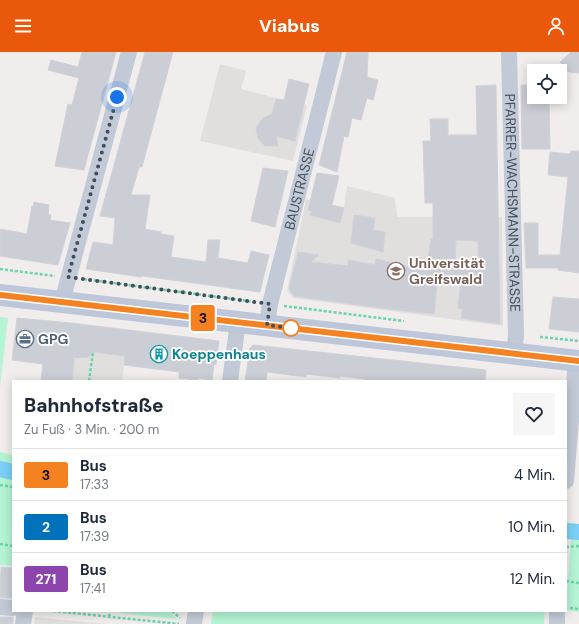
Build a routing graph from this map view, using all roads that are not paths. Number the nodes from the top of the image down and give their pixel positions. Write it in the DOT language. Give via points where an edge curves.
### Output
graph roads {
  1 [pos="129,52"];
  2 [pos="334,52"];
  3 [pos="509,52"];
  4 [pos="0,295"];
  5 [pos="62,302"];
  6 [pos="269,315"];
  7 [pos="238,322"];
  8 [pos="515,344"];
  9 [pos="578,354"];
  10 [pos="230,380"];
  11 [pos="567,470"];
  12 [pos="0,607"];
  13 [pos="12,608"];
  14 [pos="25,612"];
  15 [pos="196,612"];
  16 [pos="564,612"];
  17 [pos="22,624"];
  18 [pos="194,624"];
  19 [pos="557,624"];
  1 -- 5 [label="street"];
  2 -- 6 [label="street, BAUSTRASSE"];
  3 -- 8 [label="street, PFARRER-WACHSMANN-STRASSE"];
  4 -- 5 [label="main road"];
  5 -- 7 [label="main road"];
  6 -- 7 [label="main road"];
  6 -- 8 [label="main road"];
  7 -- 10 [label="street"];
  8 -- 9 [label="main road"];
  9 -- 11 [label="street"];
  12 -- 13 [label="street"];
  14 -- 17 [label="street"];
  15 -- 18 [label="street"];
  16 -- 19 [label="street"];
}
